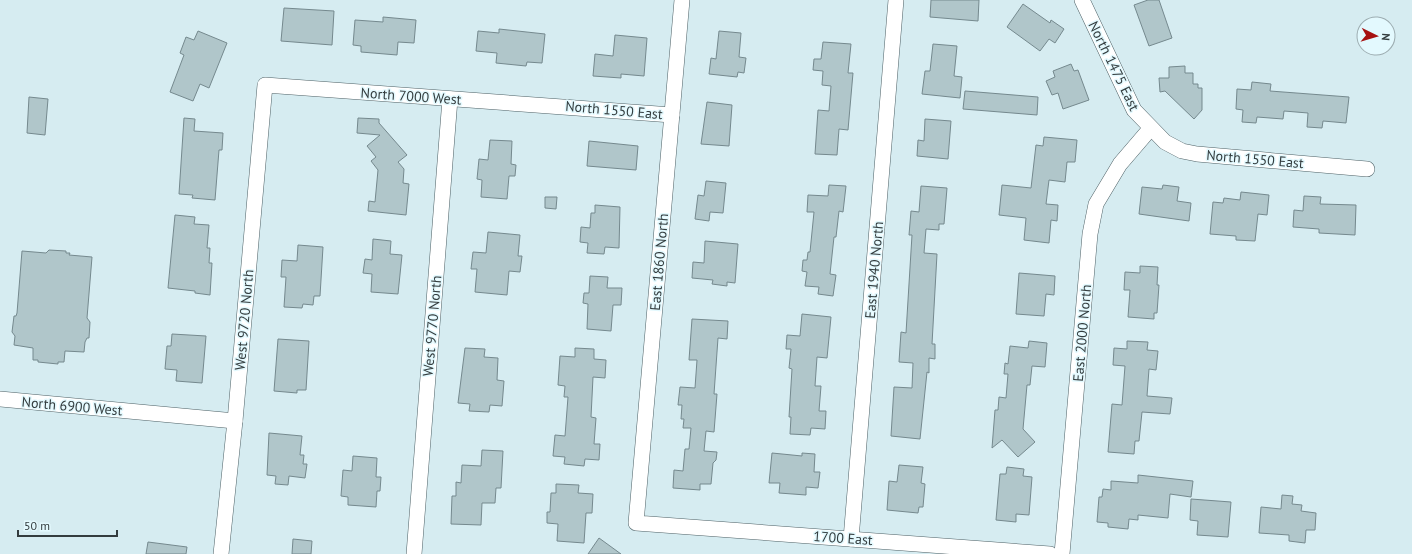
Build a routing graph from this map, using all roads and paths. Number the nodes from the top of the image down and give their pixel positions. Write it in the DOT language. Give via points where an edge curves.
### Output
graph roads {
  1 [pos="682,0"];
  2 [pos="896,0"];
  3 [pos="1082,0"];
  4 [pos="265,85"];
  5 [pos="450,99"];
  6 [pos="556,106"];
  7 [pos="672,115"];
  8 [pos="1150,129"];
  9 [pos="1367,169"];
  10 [pos="0,399"];
  11 [pos="236,421"];
  12 [pos="636,523"];
  13 [pos="852,539"];
  14 [pos="939,550"];
  15 [pos="221,554"];
  16 [pos="414,554"];
  17 [pos="1050,554"];
  18 [pos="1062,554"];
  1 -- 7 [label="street, East 1860 North"];
  2 -- 13 [label="street, East 1940 North"];
  3 -- 8 [label="street, North 1475 East" via="1134,110"];
  4 -- 5 [label="street, North 7000 West"];
  4 -- 11 [label="street, West 9720 North"];
  5 -- 6 [label="street, North 7000 West"];
  5 -- 16 [label="street, West 9770 North"];
  6 -- 7 [label="street, North 1550 East"];
  7 -- 12 [label="street, East 1860 North"];
  8 -- 9 [label="street, North 1550 East" via="1165,142 1182,151 1197,154"];
  8 -- 18 [label="street, East 2000 North" via="1120,164 1096,204 1090,234"];
  10 -- 11 [label="street, North 6900 West"];
  11 -- 15 [label="street, West 9720 North"];
  12 -- 13 [label="street, 1700 East"];
  13 -- 14 [label="street, 1700 East"];
  14 -- 17 [label="street, 1700 East"];
}
